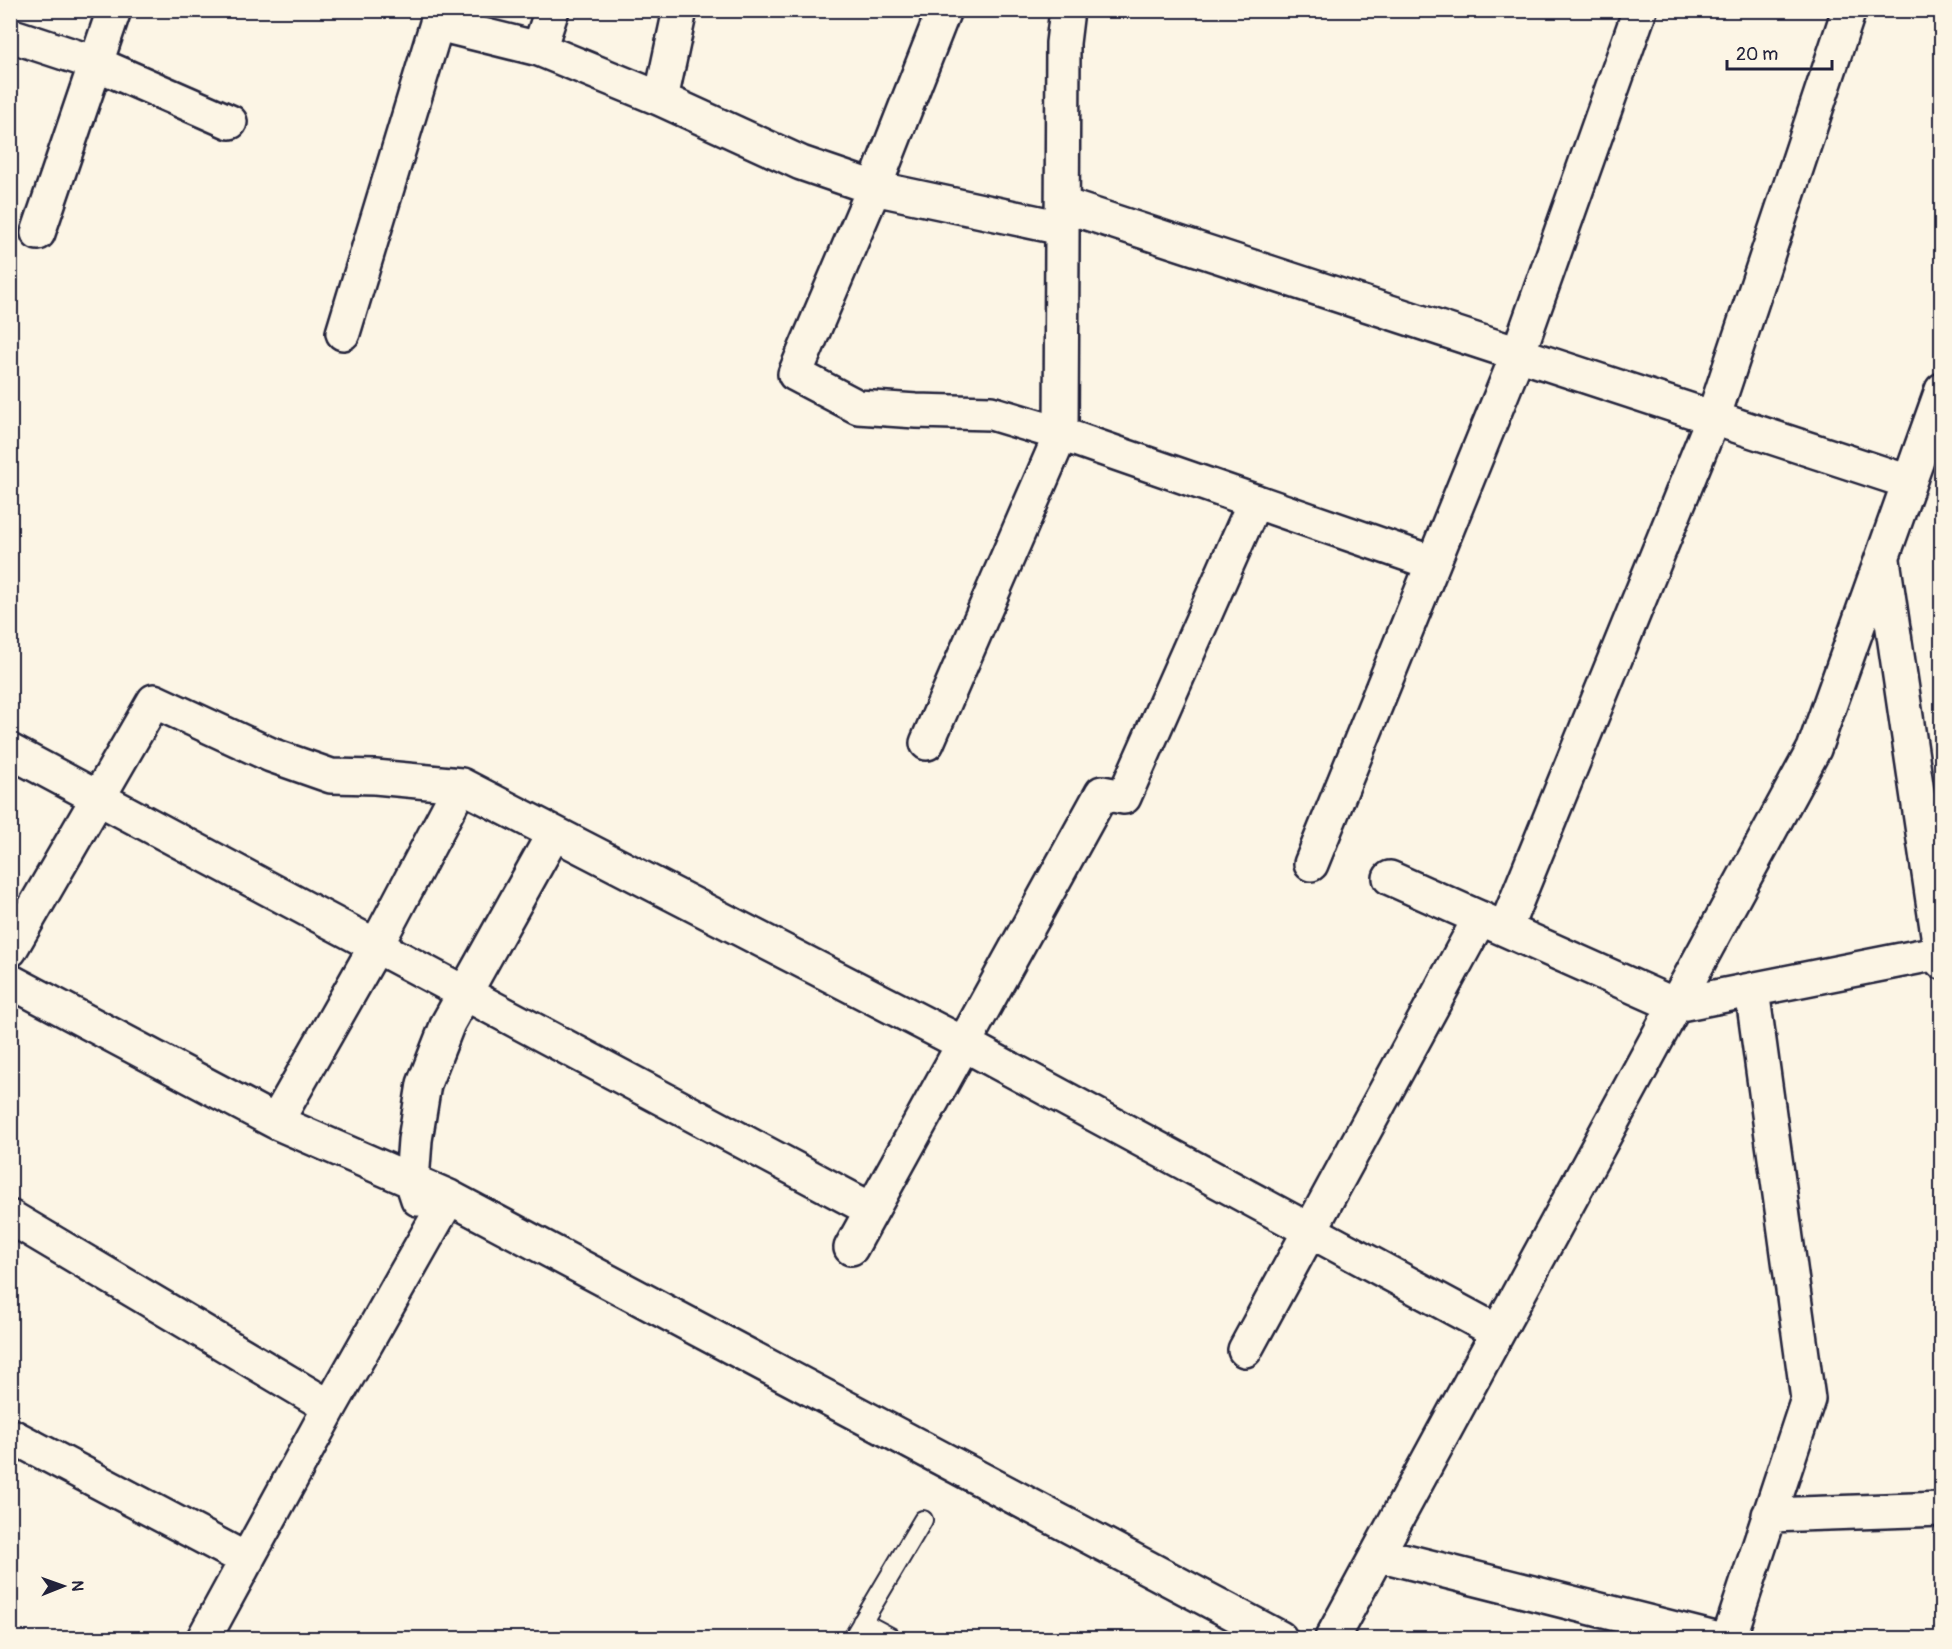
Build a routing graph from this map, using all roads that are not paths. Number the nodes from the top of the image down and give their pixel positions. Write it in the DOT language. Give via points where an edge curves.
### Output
graph roads {
  1 [pos="114,10"];
  2 [pos="552,10"];
  3 [pos="680,10"];
  4 [pos="944,10"];
  5 [pos="1066,10"];
  6 [pos="1640,10"];
  7 [pos="1850,10"];
  8 [pos="440,17"];
  9 [pos="10,35"];
  10 [pos="539,50"];
  11 [pos="95,63"];
  12 [pos="661,99"];
  13 [pos="230,122"];
  14 [pos="874,189"];
  15 [pos="1063,216"];
  16 [pos="38,233"];
  17 [pos="343,333"];
  18 [pos="1518,354"];
  19 [pos="1941,390"];
  20 [pos="1713,418"];
  21 [pos="1061,434"];
  22 [pos="1909,482"];
  23 [pos="1255,501"];
  24 [pos="1882,555"];
  25 [pos="1433,563"];
  26 [pos="927,743"];
  27 [pos="10,751"];
  28 [pos="461,785"];
  29 [pos="97,797"];
  30 [pos="554,833"];
  31 [pos="1311,864"];
  32 [pos="1390,878"];
  33 [pos="1493,924"];
  34 [pos="376,946"];
  35 [pos="10,950"];
  36 [pos="1941,955"];
  37 [pos="10,981"];
  38 [pos="1752,990"];
  39 [pos="465,993"];
  40 [pos="1675,1005"];
  41 [pos="964,1044"];
  42 [pos="276,1122"];
  43 [pos="412,1181"];
  44 [pos="448,1197"];
  45 [pos="872,1210"];
  46 [pos="10,1217"];
  47 [pos="1310,1230"];
  48 [pos="429,1232"];
  49 [pos="850,1248"];
  50 [pos="1498,1332"];
  51 [pos="1245,1350"];
  52 [pos="330,1407"];
  53 [pos="10,1435"];
  54 [pos="1941,1509"];
  55 [pos="1769,1515"];
  56 [pos="923,1520"];
  57 [pos="1378,1554"];
  58 [pos="247,1560"];
  59 [pos="862,1622"];
  60 [pos="204,1638"];
  61 [pos="853,1638"];
  62 [pos="892,1638"];
  63 [pos="1280,1638"];
  64 [pos="1332,1638"];
  65 [pos="1711,1638"];
  66 [pos="1729,1638"];
  1 -- 11 [label="street"];
  2 -- 10 [label="street"];
  3 -- 12 [label="street"];
  4 -- 14 [label="street"];
  5 -- 15 [label="street"];
  6 -- 18 [label="street"];
  7 -- 20 [label="street"];
  8 -- 10 [label="street"];
  8 -- 17 [label="street"];
  9 -- 11 [label="street"];
  10 -- 12 [label="street"];
  11 -- 13 [label="street"];
  11 -- 16 [label="street"];
  12 -- 14 [label="street" via="801,163"];
  14 -- 15 [label="street"];
  14 -- 21 [label="street" via="795,374 858,407 991,413"];
  15 -- 18 [label="street"];
  15 -- 21 [label="street"];
  18 -- 20 [label="street"];
  18 -- 25 [label="street"];
  19 -- 22 [label="street"];
  20 -- 22 [label="street"];
  20 -- 33 [label="street"];
  21 -- 23 [label="street"];
  21 -- 26 [label="street"];
  22 -- 24 [label="street"];
  23 -- 25 [label="street"];
  23 -- 41 [label="street" via="1124,797 1102,793"];
  24 -- 36 [label="street"];
  24 -- 40 [label="street" via="1814,749"];
  25 -- 31 [label="street"];
  27 -- 29 [label="street"];
  28 -- 29 [label="street" via="331,776 271,755 154,701"];
  28 -- 30 [label="street"];
  28 -- 34 [label="street"];
  29 -- 34 [label="street"];
  29 -- 35 [label="street"];
  30 -- 39 [label="street"];
  30 -- 41 [label="street"];
  32 -- 33 [label="street"];
  33 -- 40 [label="street"];
  33 -- 47 [label="street"];
  34 -- 39 [label="street"];
  34 -- 42 [label="street"];
  36 -- 38 [label="street"];
  37 -- 42 [label="street"];
  38 -- 40 [label="street"];
  38 -- 55 [label="street" via="1808,1399"];
  39 -- 43 [label="street" via="448,1023 424,1084"];
  39 -- 45 [label="street"];
  40 -- 50 [label="street"];
  41 -- 45 [label="street"];
  41 -- 47 [label="street"];
  42 -- 43 [label="street"];
  43 -- 44 [label="street"];
  43 -- 48 [label="street"];
  44 -- 48 [label="street"];
  44 -- 63 [label="street"];
  45 -- 49 [label="street"];
  46 -- 52 [label="street"];
  47 -- 50 [label="street"];
  47 -- 51 [label="street"];
  48 -- 52 [label="street"];
  50 -- 57 [label="street"];
  52 -- 58 [label="street"];
  53 -- 58 [label="street"];
  54 -- 55 [label="street"];
  55 -- 66 [label="street"];
  56 -- 59 [label="lane"];
  57 -- 64 [label="street"];
  57 -- 65 [label="street"];
  58 -- 60 [label="street"];
  59 -- 61 [label="lane"];
  59 -- 62 [label="lane"];
}
